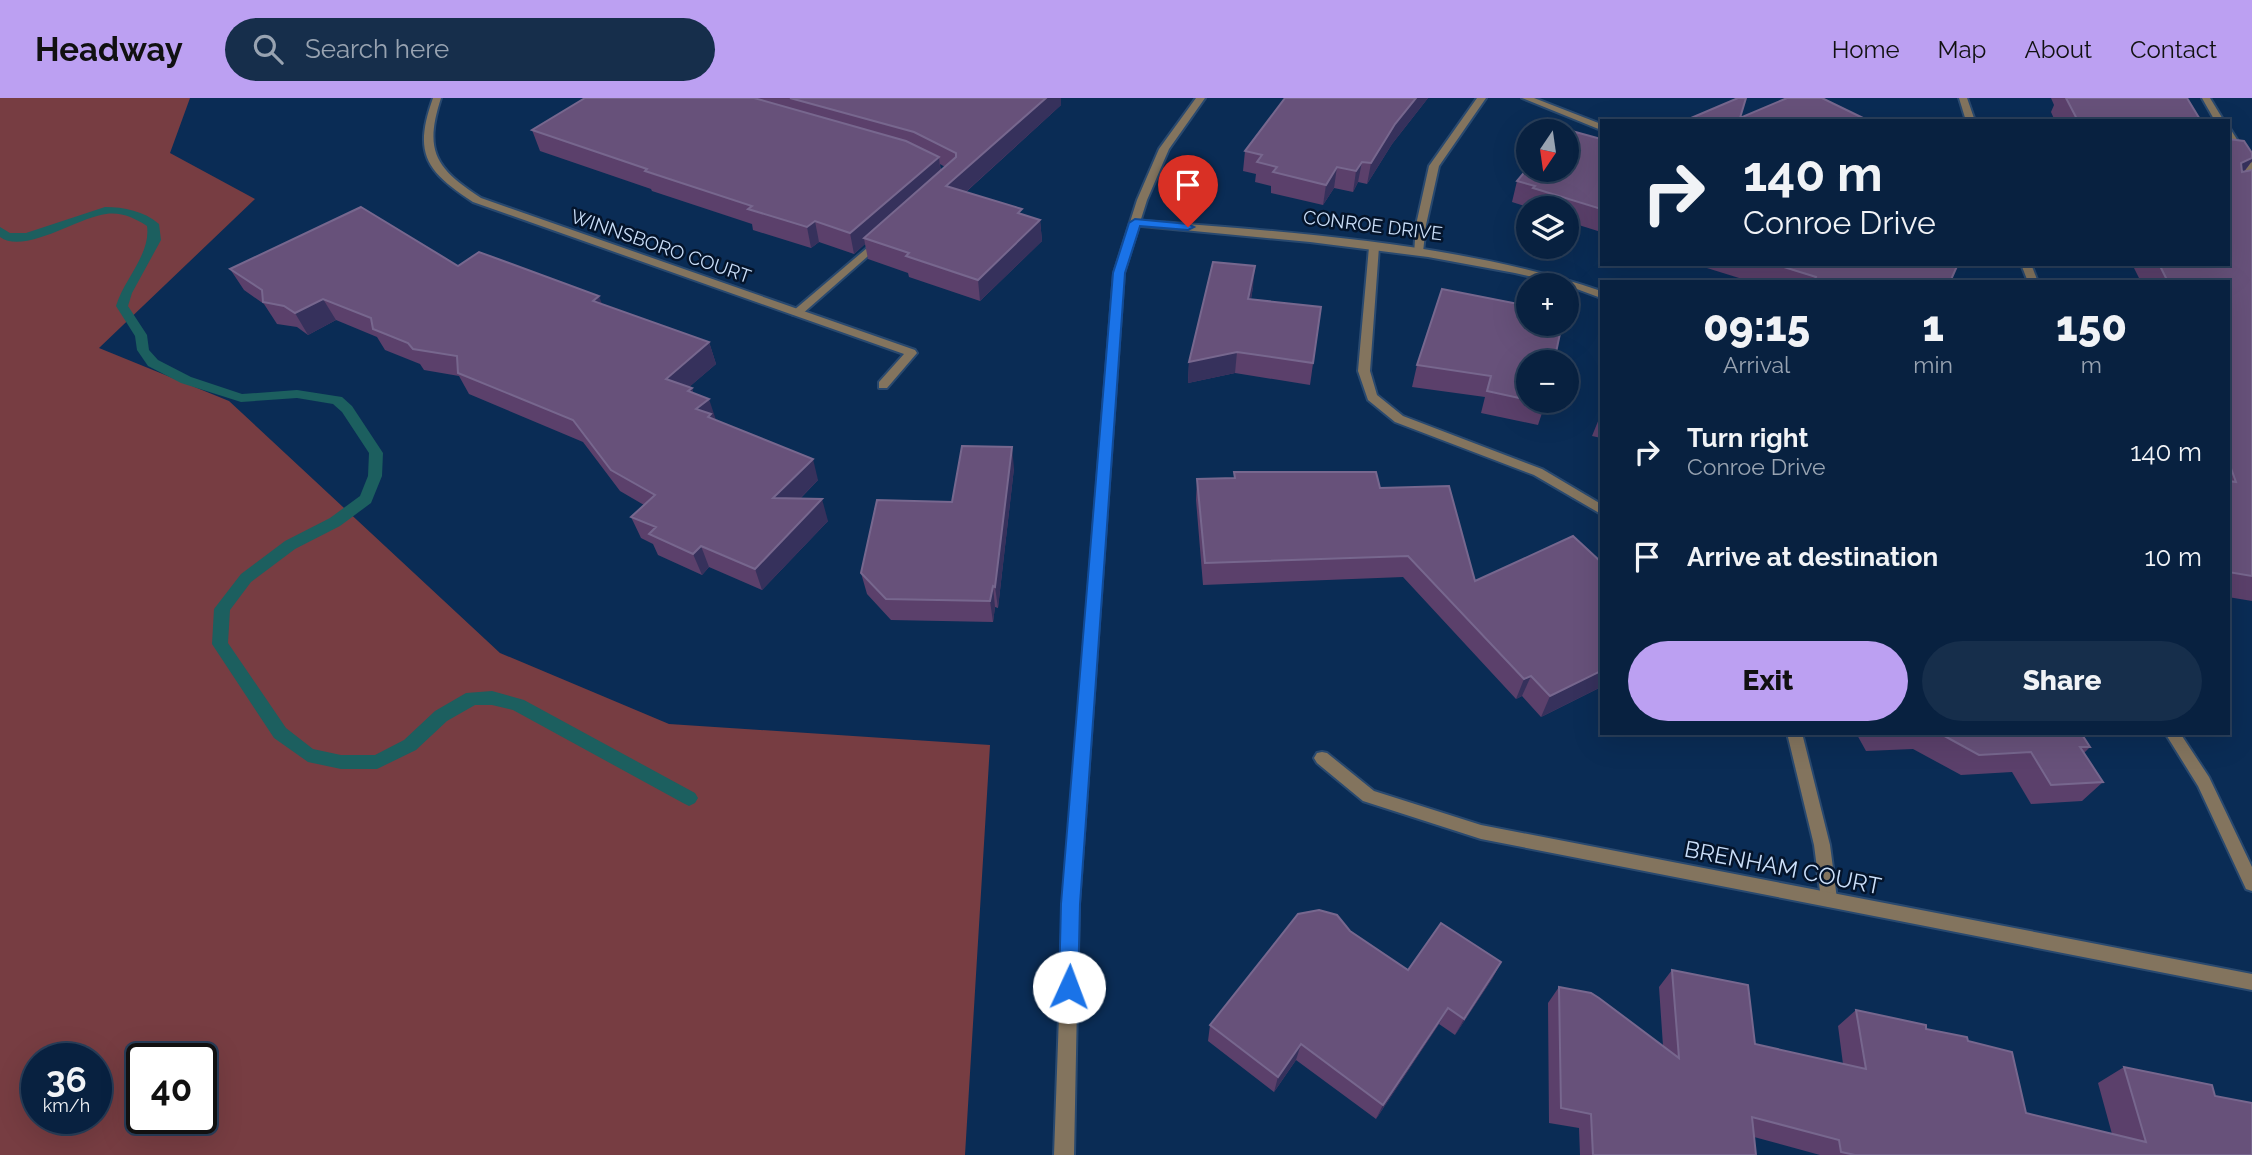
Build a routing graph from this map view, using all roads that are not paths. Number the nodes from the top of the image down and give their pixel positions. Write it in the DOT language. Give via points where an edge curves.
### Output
graph roads {
  1 [pos="437,98"];
  2 [pos="1201,98"];
  3 [pos="1482,98"];
  4 [pos="1526,98"];
  5 [pos="1963,98"];
  6 [pos="2206,98"];
  7 [pos="1970,119"];
  8 [pos="2219,119"];
  9 [pos="1600,127"];
  10 [pos="2230,135"];
  11 [pos="2230,187"];
  12 [pos="1135,223"];
  13 [pos="890,231"];
  14 [pos="1374,247"];
  15 [pos="1418,252"];
  16 [pos="1600,295"];
  17 [pos="797,313"];
  18 [pos="883,385"];
  19 [pos="1600,509"];
  20 [pos="1794,735"];
  21 [pos="2173,735"];
  22 [pos="1322,758"];
  23 [pos="2252,884"];
  24 [pos="1829,899"];
  25 [pos="2252,982"];
  26 [pos="1064,1155"];
  1 -- 17 [label="street, WINNSBORO COURT" via="426,127 429,156 450,183 477,200"];
  2 -- 12 [label="street" via="1164,149"];
  3 -- 15 [label="street" via="1434,166"];
  4 -- 9 [label="street"];
  5 -- 7 [label="street"];
  6 -- 8 [label="street"];
  10 -- 11 [label="street" via="2250,176"];
  12 -- 14 [label="street, CONROE DRIVE"];
  12 -- 26 [label="street" via="1119,273 1071,904"];
  13 -- 17 [label="street"];
  14 -- 15 [label="street, CONROE DRIVE"];
  14 -- 19 [label="street" via="1364,371 1372,397 1399,419 1538,472"];
  15 -- 16 [label="street, CONROE DRIVE" via="1512,268"];
  17 -- 18 [label="street, WINNSBORO COURT" via="911,352"];
  20 -- 24 [label="street" via="1822,845"];
  21 -- 23 [label="street" via="2204,782"];
  22 -- 24 [label="street, BRENHAM COURT" via="1369,796 1481,832"];
  24 -- 25 [label="street, BRENHAM COURT"];
}
